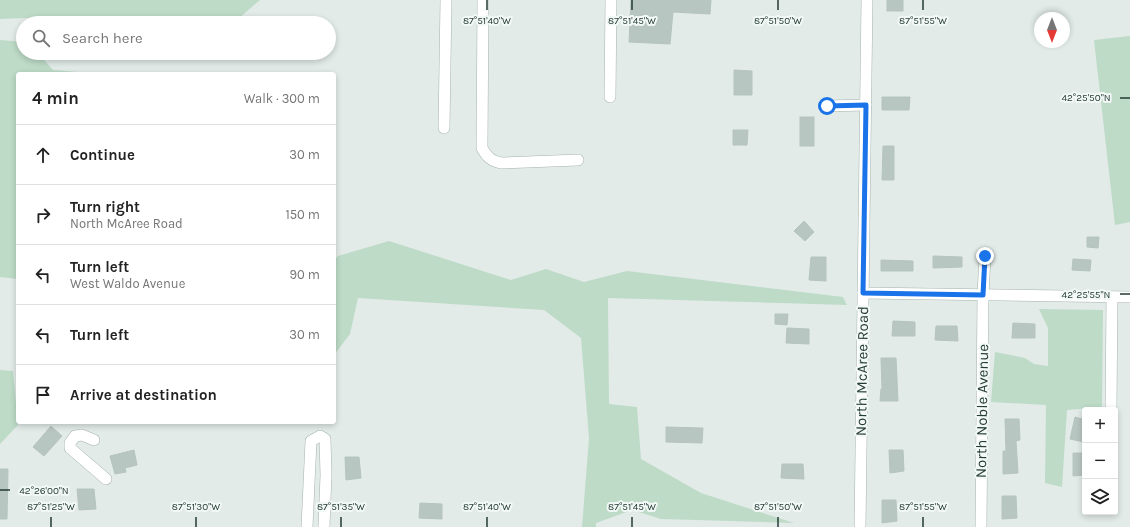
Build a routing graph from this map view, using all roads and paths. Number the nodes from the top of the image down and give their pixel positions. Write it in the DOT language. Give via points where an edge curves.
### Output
graph roads {
  1 [pos="446,0"];
  2 [pos="483,0"];
  3 [pos="611,0"];
  4 [pos="867,0"];
  5 [pos="610,97"];
  6 [pos="866,105"];
  7 [pos="827,106"];
  8 [pos="444,128"];
  9 [pos="578,160"];
  10 [pos="985,256"];
  11 [pos="863,293"];
  12 [pos="983,295"];
  13 [pos="1112,296"];
  14 [pos="1130,297"];
  15 [pos="1110,407"];
  16 [pos="94,440"];
  17 [pos="106,479"];
  18 [pos="307,527"];
  19 [pos="324,527"];
  20 [pos="860,527"];
  21 [pos="981,527"];
  1 -- 8 [label="street"];
  2 -- 9 [label="street" via="482,148 486,155 492,161 501,163"];
  3 -- 5 [label="street"];
  4 -- 6 [label="street, North McAree Road"];
  6 -- 7 [label="street"];
  6 -- 11 [label="street, North McAree Road"];
  10 -- 12 [label="street, North Noble Avenue"];
  11 -- 12 [label="street"];
  11 -- 20 [label="street, North McAree Road"];
  12 -- 13 [label="street"];
  12 -- 21 [label="street, North Noble Avenue"];
  13 -- 14 [label="street"];
  13 -- 15 [label="street"];
  16 -- 17 [label="street" via="82,435 75,436 70,442 70,448"];
  18 -- 19 [label="street" via="311,440 320,436 325,439"];
}
